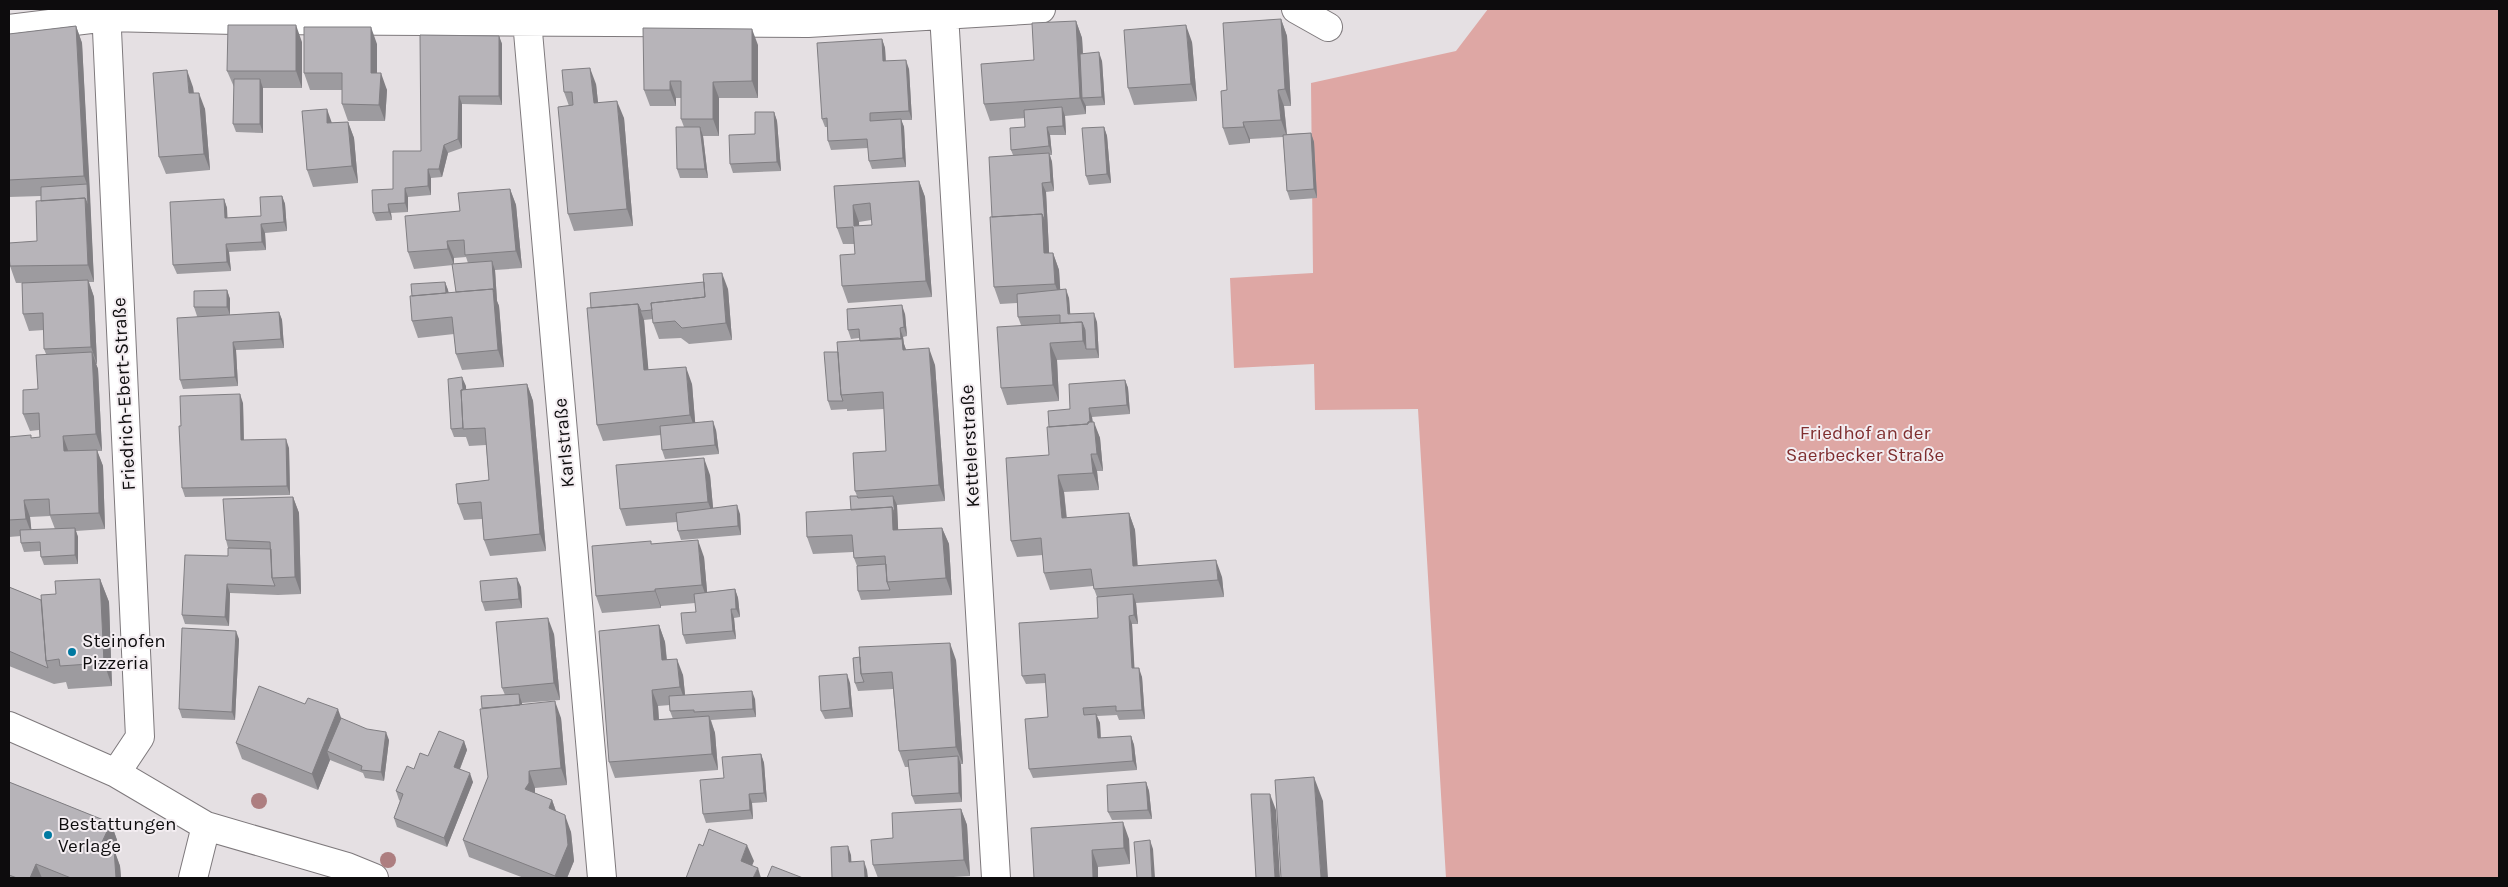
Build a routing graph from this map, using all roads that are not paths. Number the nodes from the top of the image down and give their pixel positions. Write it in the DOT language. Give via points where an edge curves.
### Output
graph roads {
  1 [pos="1041,9"];
  2 [pos="1296,9"];
  3 [pos="106,13"];
  4 [pos="944,14"];
  5 [pos="235,15"];
  6 [pos="526,16"];
  7 [pos="808,16"];
  8 [pos="1328,27"];
  9 [pos="9,29"];
  10 [pos="9,726"];
  11 [pos="116,773"];
  12 [pos="206,826"];
  13 [pos="193,878"];
  14 [pos="374,878"];
  15 [pos="602,878"];
  16 [pos="996,878"];
  1 -- 4 [label="street"];
  2 -- 8 [label="street"];
  3 -- 5 [label="street"];
  3 -- 9 [label="street"];
  3 -- 11 [label="street, Friedrich-Ebert-Straße" via="140,737"];
  4 -- 7 [label="street"];
  4 -- 16 [label="street, Kettelerstraße"];
  5 -- 6 [label="street"];
  6 -- 7 [label="street"];
  6 -- 15 [label="street, Karlstraße"];
  10 -- 11 [label="street"];
  11 -- 12 [label="street"];
  12 -- 13 [label="street"];
  12 -- 14 [label="street"];
}
